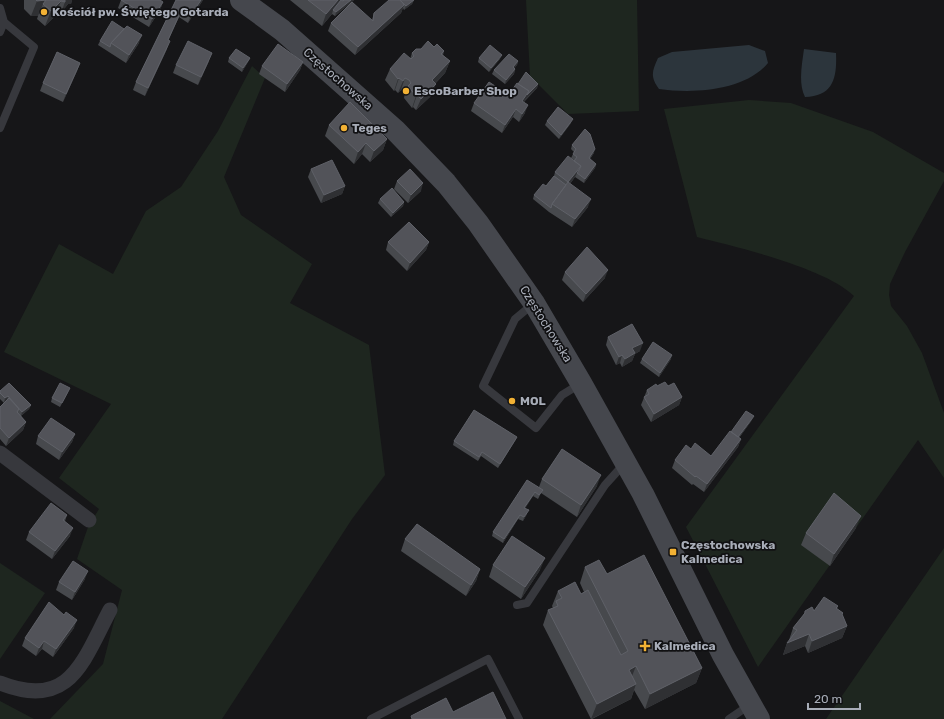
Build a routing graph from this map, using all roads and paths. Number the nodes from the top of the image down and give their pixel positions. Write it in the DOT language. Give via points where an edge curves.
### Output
graph roads {
  1 [pos="250,2"];
  2 [pos="0,8"];
  3 [pos="4,22"];
  4 [pos="0,32"];
  5 [pos="0,128"];
  6 [pos="534,303"];
  7 [pos="582,383"];
  8 [pos="0,453"];
  9 [pos="625,462"];
  10 [pos="89,520"];
  11 [pos="517,605"];
  12 [pos="110,610"];
  13 [pos="0,683"];
  14 [pos="755,711"];
  15 [pos="371,719"];
  16 [pos="519,719"];
  17 [pos="729,719"];
  1 -- 6 [label="main road, Częstochowska" via="320,62 424,158 478,223"];
  2 -- 3 [label="lane"];
  3 -- 4 [label="lane"];
  3 -- 5 [label="lane" via="34,46"];
  6 -- 7 [label="main road, Częstochowska"];
  6 -- 7 [label="lane" via="515,319 483,386 536,428 562,395"];
  7 -- 9 [label="main road, Częstochowska"];
  8 -- 10 [label="street"];
  9 -- 11 [label="lane" via="605,485 527,603"];
  9 -- 14 [label="main road, Częstochowska" via="673,552 723,655"];
  12 -- 13 [label="street" via="83,662 67,682 54,688 37,691 22,690"];
  14 -- 17 [label="lane"];
  15 -- 16 [label="lane" via="488,659"];
}
